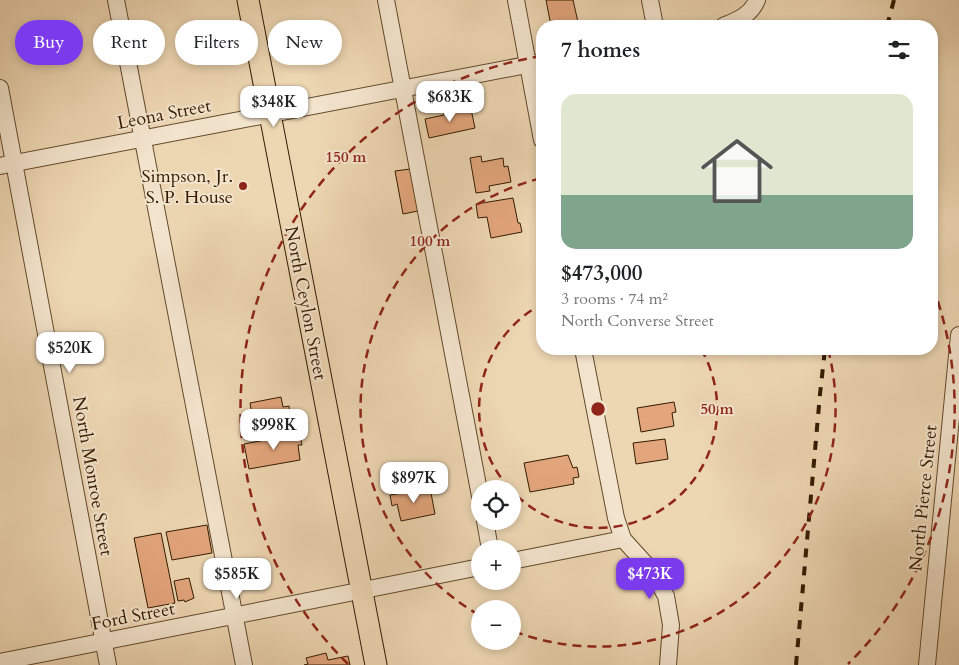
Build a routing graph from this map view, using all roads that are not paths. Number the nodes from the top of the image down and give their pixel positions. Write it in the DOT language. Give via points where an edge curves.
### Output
graph roads {
  1 [pos="116,0"];
  2 [pos="248,0"];
  3 [pos="386,0"];
  4 [pos="516,0"];
  5 [pos="650,0"];
  6 [pos="755,5"];
  7 [pos="654,20"];
  8 [pos="736,20"];
  9 [pos="535,63"];
  10 [pos="0,88"];
  11 [pos="402,88"];
  12 [pos="269,114"];
  13 [pos="142,138"];
  14 [pos="8,165"];
  15 [pos="959,336"];
  16 [pos="584,355"];
  17 [pos="477,480"];
  18 [pos="623,539"];
  19 [pos="521,559"];
  20 [pos="471,569"];
  21 [pos="362,591"];
  22 [pos="235,616"];
  23 [pos="103,642"];
  24 [pos="0,662"];
  25 [pos="108,665"];
  26 [pos="244,665"];
  27 [pos="376,665"];
  28 [pos="668,665"];
  29 [pos="927,665"];
  1 -- 13 [label="street"];
  2 -- 12 [label="main road, North Ceylon Street"];
  3 -- 11 [label="street"];
  4 -- 9 [label="street"];
  5 -- 7 [label="street"];
  6 -- 8 [label="street"];
  9 -- 11 [label="street, Leona Street"];
  10 -- 14 [label="street, North Monroe Street"];
  11 -- 12 [label="street, Leona Street"];
  11 -- 17 [label="street"];
  12 -- 13 [label="street, Leona Street"];
  12 -- 21 [label="main road, North Ceylon Street"];
  13 -- 14 [label="street, Leona Street"];
  13 -- 22 [label="street"];
  14 -- 23 [label="street, North Monroe Street"];
  15 -- 29 [label="street, North Pierce Street"];
  16 -- 18 [label="street" via="616,518"];
  18 -- 19 [label="street"];
  18 -- 28 [label="street" via="652,571 666,596 671,625"];
  20 -- 21 [label="street, Ford Street"];
  21 -- 22 [label="street, Ford Street"];
  21 -- 27 [label="main road, North Ceylon Street"];
  22 -- 23 [label="street, Ford Street"];
  22 -- 26 [label="street"];
  23 -- 24 [label="street, Ford Street"];
  23 -- 25 [label="street, North Monroe Street"];
}
